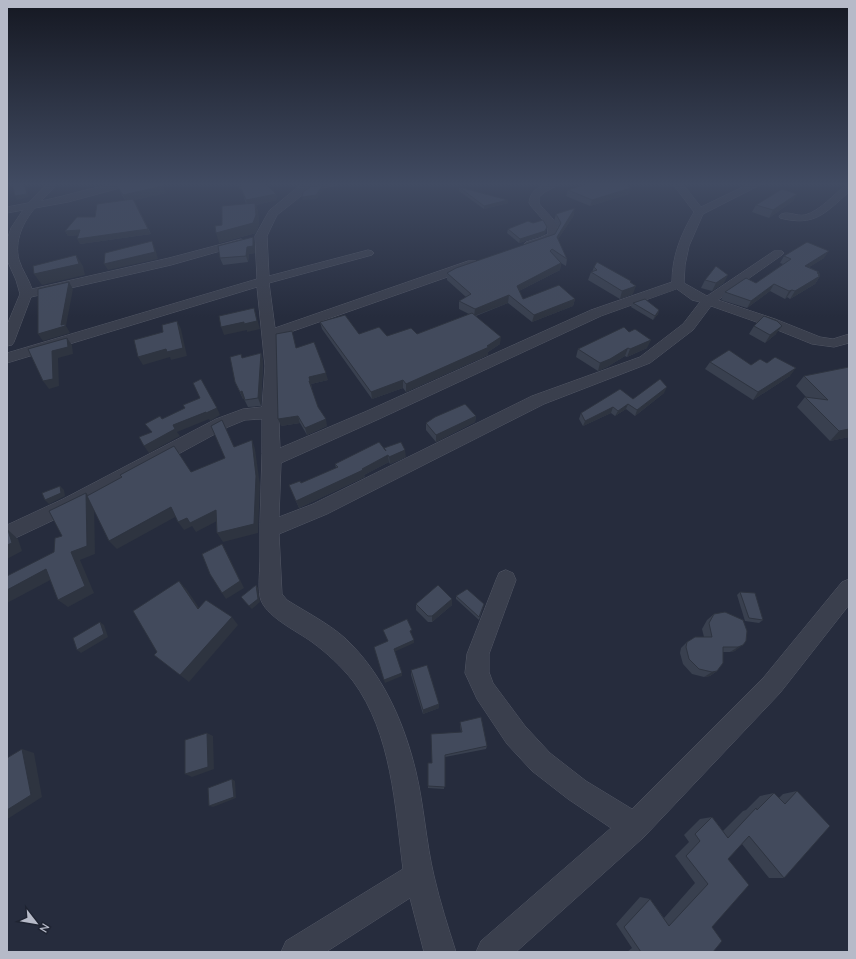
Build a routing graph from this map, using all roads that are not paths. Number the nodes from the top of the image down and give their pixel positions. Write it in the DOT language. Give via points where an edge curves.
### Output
graph roads {
  1 [pos="16,228"];
  2 [pos="265,228"];
  3 [pos="553,228"];
  4 [pos="690,228"];
  5 [pos="261,236"];
  6 [pos="518,248"];
  7 [pos="368,253"];
  8 [pos="778,253"];
  9 [pos="482,260"];
  10 [pos="263,281"];
  11 [pos="678,284"];
  12 [pos="26,294"];
  13 [pos="708,301"];
  14 [pos="269,335"];
  15 [pos="848,340"];
  16 [pos="7,342"];
  17 [pos="7,358"];
  18 [pos="270,412"];
  19 [pos="272,459"];
  20 [pos="269,529"];
  21 [pos="7,534"];
  22 [pos="506,580"];
  23 [pos="849,589"];
  24 [pos="634,827"];
  25 [pos="419,876"];
  26 [pos="297,952"];
  27 [pos="440,952"];
  28 [pos="492,952"];
  1 -- 12 [label="street" via="10,251 26,286"];
  2 -- 5 [label="street"];
  3 -- 6 [label="street" via="553,234 549,238"];
  4 -- 11 [label="street" via="679,258"];
  5 -- 10 [label="street"];
  5 -- 12 [label="street" via="171,261"];
  7 -- 10 [label="street"];
  8 -- 13 [label="street"];
  9 -- 14 [label="street"];
  10 -- 14 [label="street"];
  10 -- 17 [label="street"];
  11 -- 13 [label="street"];
  11 -- 19 [label="street" via="596,313"];
  12 -- 16 [label="street"];
  13 -- 15 [label="street" via="817,341 834,343"];
  13 -- 20 [label="street" via="688,327 645,360 538,400 320,509"];
  14 -- 18 [label="street" via="272,372"];
  18 -- 19 [label="street"];
  18 -- 21 [label="street" via="243,415 222,423 70,504"];
  19 -- 20 [label="street"];
  20 -- 25 [label="street" via="271,597 279,607 344,653 362,674 384,712 403,772"];
  22 -- 24 [label="street" via="478,654 477,673 485,691 516,735 541,762 577,790"];
  23 -- 24 [label="street" via="772,685"];
  24 -- 28 [label="street"];
  25 -- 26 [label="street"];
  25 -- 27 [label="street"];
}
